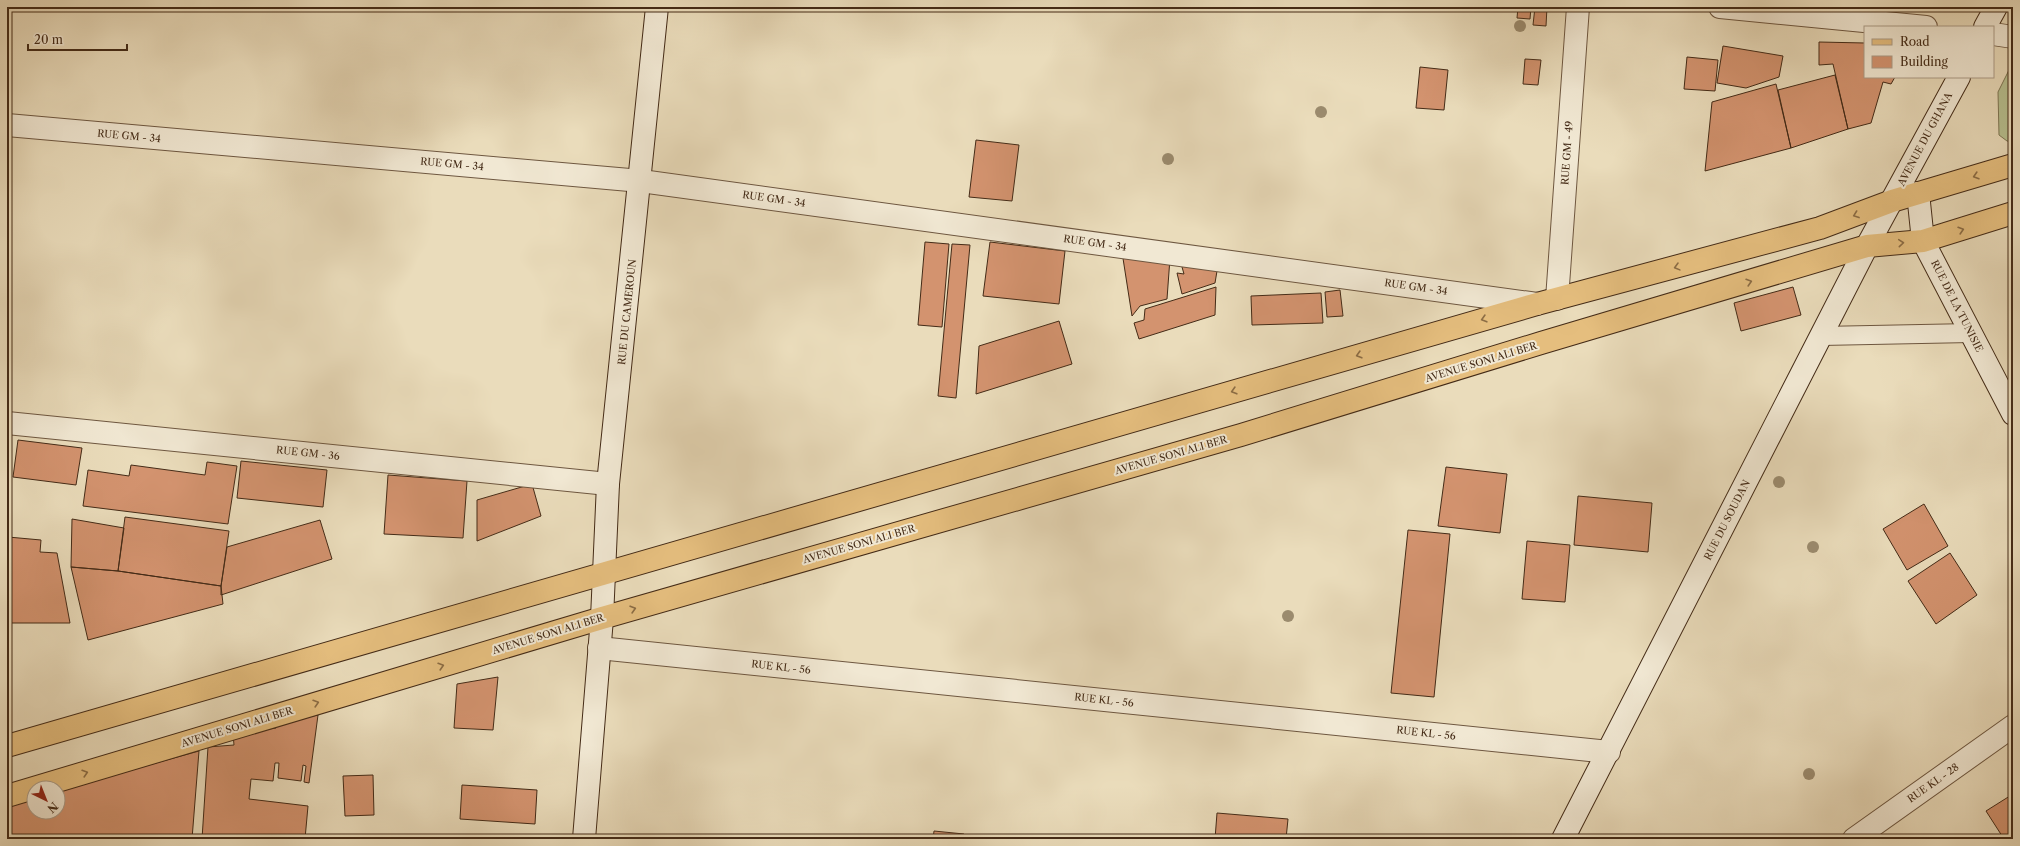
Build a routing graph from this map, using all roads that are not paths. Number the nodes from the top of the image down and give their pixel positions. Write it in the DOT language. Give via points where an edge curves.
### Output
graph roads {
  1 [pos="657,7"];
  2 [pos="1578,7"];
  3 [pos="1720,7"];
  4 [pos="1996,7"];
  5 [pos="1916,26"];
  6 [pos="1986,26"];
  7 [pos="1994,34"];
  8 [pos="2013,37"];
  9 [pos="1958,78"];
  10 [pos="7,125"];
  11 [pos="2013,165"];
  12 [pos="641,181"];
  13 [pos="1918,193"];
  14 [pos="1892,201"];
  15 [pos="2013,213"];
  16 [pos="1923,241"];
  17 [pos="1867,246"];
  18 [pos="1547,301"];
  19 [pos="1971,333"];
  20 [pos="1821,336"];
  21 [pos="2013,414"];
  22 [pos="7,423"];
  23 [pos="608,484"];
  24 [pos="604,573"];
  25 [pos="602,618"];
  26 [pos="599,648"];
  27 [pos="2013,726"];
  28 [pos="7,746"];
  29 [pos="1609,752"];
  30 [pos="7,796"];
  31 [pos="584,839"];
  32 [pos="1563,839"];
  33 [pos="1854,839"];
  1 -- 12 [label="street, RUE DU CAMEROUN"];
  2 -- 18 [label="street, RUE GM - 49"];
  3 -- 5 [label="street"];
  4 -- 6 [label="street"];
  7 -- 8 [label="street"];
  9 -- 14 [label="street, AVENUE DU GHANA"];
  10 -- 12 [label="street, RUE GM - 34"];
  11 -- 13 [label="main road, one-way"];
  12 -- 18 [label="street, RUE GM - 34"];
  12 -- 23 [label="street, RUE DU CAMEROUN"];
  13 -- 14 [label="main road"];
  13 -- 16 [label="street, RUE DE LA TUNISIE"];
  14 -- 17 [label="street, RUE DU SOUDAN"];
  14 -- 18 [label="main road, one-way" via="1820,228"];
  16 -- 15 [label="main road, one-way"];
  17 -- 16 [label="main road, AVENUE SONI ALI BER, one-way"];
  16 -- 19 [label="street, RUE DE LA TUNISIE"];
  17 -- 20 [label="street, RUE DU SOUDAN"];
  25 -- 17 [label="main road, AVENUE SONI ALI BER, one-way" via="1241,435"];
  18 -- 24 [label="main road, one-way"];
  19 -- 20 [label="lane"];
  19 -- 21 [label="street, RUE DE LA TUNISIE"];
  20 -- 29 [label="street, RUE DU SOUDAN"];
  22 -- 23 [label="street, RUE GM - 36"];
  23 -- 24 [label="street, RUE DU CAMEROUN"];
  24 -- 25 [label="street, RUE DU CAMEROUN"];
  24 -- 28 [label="main road"];
  25 -- 26 [label="street, RUE DU CAMEROUN"];
  30 -- 25 [label="main road, AVENUE SONI ALI BER, one-way"];
  26 -- 29 [label="street, RUE KL - 56"];
  26 -- 31 [label="street, RUE DU CAMEROUN"];
  27 -- 33 [label="street, RUE KL - 28"];
  29 -- 32 [label="street, RUE DU SOUDAN"];
}
